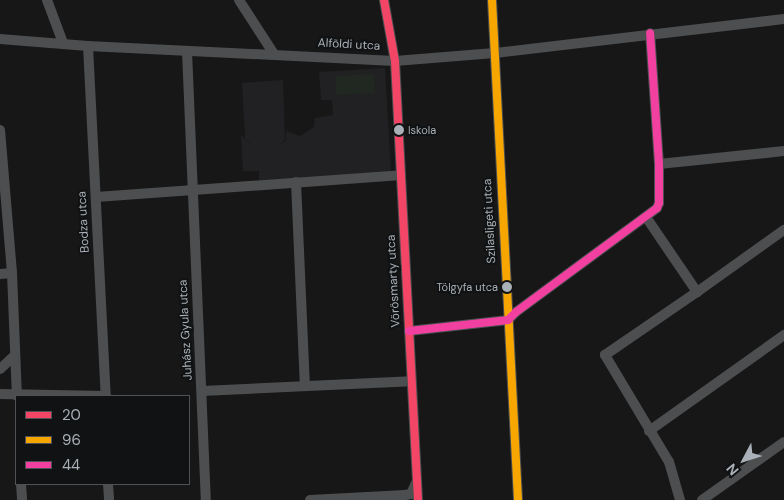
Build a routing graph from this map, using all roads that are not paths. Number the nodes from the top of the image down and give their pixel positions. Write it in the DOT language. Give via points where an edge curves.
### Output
graph roads {
  1 [pos="47,0"];
  2 [pos="239,0"];
  3 [pos="384,0"];
  4 [pos="492,0"];
  5 [pos="784,19"];
  6 [pos="650,33"];
  7 [pos="0,39"];
  8 [pos="63,43"];
  9 [pos="88,46"];
  10 [pos="187,51"];
  11 [pos="495,53"];
  12 [pos="274,54"];
  13 [pos="395,61"];
  14 [pos="0,130"];
  15 [pos="784,151"];
  16 [pos="659,164"];
  17 [pos="401,175"];
  18 [pos="296,182"];
  19 [pos="2,185"];
  20 [pos="193,189"];
  21 [pos="96,197"];
  22 [pos="646,217"];
  23 [pos="784,230"];
  24 [pos="12,272"];
  25 [pos="0,274"];
  26 [pos="698,292"];
  27 [pos="508,320"];
  28 [pos="409,331"];
  29 [pos="784,335"];
  30 [pos="14,356"];
  31 [pos="0,368"];
  32 [pos="411,381"];
  33 [pos="305,385"];
  34 [pos="202,392"];
  35 [pos="0,394"];
  36 [pos="17,395"];
  37 [pos="106,395"];
  38 [pos="15,396"];
  39 [pos="649,431"];
  40 [pos="784,442"];
  41 [pos="416,482"];
  42 [pos="21,485"];
  43 [pos="108,485"];
  44 [pos="22,500"];
  45 [pos="108,500"];
  46 [pos="206,500"];
  47 [pos="310,500"];
  48 [pos="418,500"];
  49 [pos="518,500"];
  50 [pos="680,500"];
  51 [pos="702,500"];
  1 -- 8 [label="street"];
  2 -- 12 [label="street"];
  3 -- 13 [label="street, Vörösmarty utca"];
  4 -- 11 [label="street, Szilasligeti utca"];
  5 -- 6 [label="street, Alföldi utca"];
  6 -- 11 [label="street, Alföldi utca"];
  6 -- 16 [label="street"];
  7 -- 8 [label="street, Alföldi utca"];
  8 -- 9 [label="street, Alföldi utca"];
  9 -- 10 [label="street, Alföldi utca"];
  9 -- 21 [label="street, Bodza utca"];
  10 -- 12 [label="street, Alföldi utca"];
  10 -- 20 [label="street, Juhász Gyula utca"];
  11 -- 13 [label="street, Alföldi utca"];
  11 -- 27 [label="street, Szilasligeti utca"];
  12 -- 13 [label="street, Alföldi utca"];
  13 -- 17 [label="street, Vörösmarty utca"];
  14 -- 19 [label="street"];
  15 -- 16 [label="street"];
  16 -- 22 [label="street" via="659,203"];
  17 -- 18 [label="street"];
  17 -- 28 [label="street, Vörösmarty utca"];
  18 -- 20 [label="street"];
  18 -- 33 [label="street"];
  19 -- 24 [label="street"];
  20 -- 21 [label="street"];
  20 -- 34 [label="street, Juhász Gyula utca"];
  21 -- 37 [label="street, Bodza utca"];
  22 -- 26 [label="street"];
  22 -- 27 [label="street"];
  23 -- 26 [label="street"];
  24 -- 25 [label="street"];
  24 -- 30 [label="street"];
  26 -- 39 [label="street" via="606,354"];
  27 -- 28 [label="street"];
  27 -- 49 [label="street, Szilasligeti utca"];
  28 -- 32 [label="street, Vörösmarty utca"];
  29 -- 39 [label="street"];
  30 -- 31 [label="street"];
  30 -- 36 [label="street"];
  32 -- 33 [label="street"];
  32 -- 41 [label="street, Vörösmarty utca"];
  33 -- 34 [label="street"];
  34 -- 46 [label="street, Juhász Gyula utca"];
  35 -- 38 [label="street"];
  39 -- 50 [label="street" via="668,462"];
  40 -- 51 [label="street"];
  41 -- 47 [label="street" via="411,494"];
  41 -- 48 [label="street, Vörösmarty utca"];
  42 -- 44 [label="street"];
  43 -- 45 [label="street"];
}
